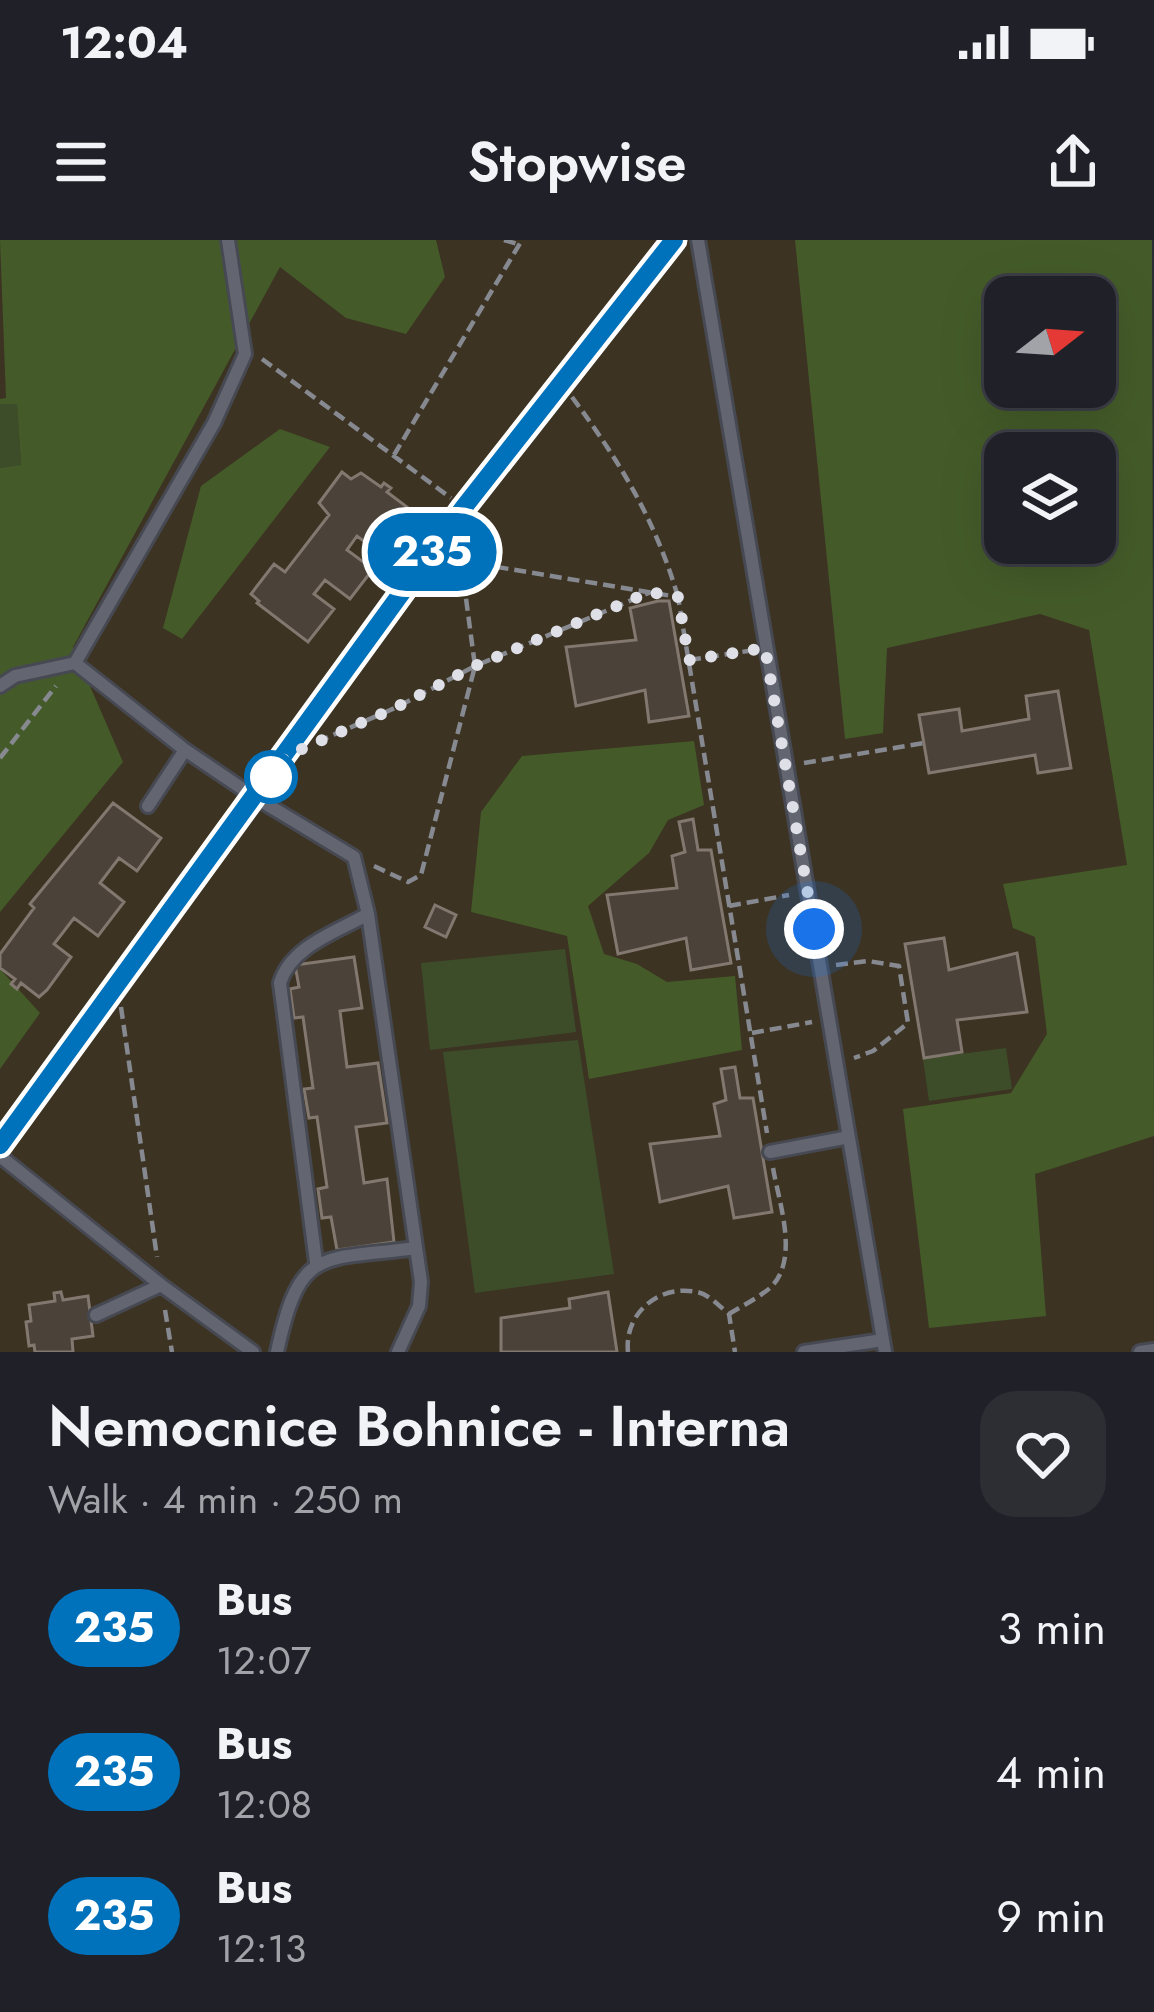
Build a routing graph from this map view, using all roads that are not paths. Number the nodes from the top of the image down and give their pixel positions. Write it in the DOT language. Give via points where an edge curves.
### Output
graph roads {
  1 [pos="227,240"];
  2 [pos="674,240"];
  3 [pos="698,240"];
  4 [pos="75,662"];
  5 [pos="0,686"];
  6 [pos="185,750"];
  7 [pos="256,798"];
  8 [pos="148,806"];
  9 [pos="368,914"];
  10 [pos="849,1137"];
  11 [pos="0,1146"];
  12 [pos="770,1152"];
  13 [pos="0,1156"];
  14 [pos="416,1248"];
  15 [pos="316,1262"];
  16 [pos="161,1285"];
  17 [pos="96,1315"];
  18 [pos="884,1346"];
  19 [pos="1154,1351"];
  20 [pos="254,1352"];
  21 [pos="277,1352"];
  22 [pos="398,1352"];
  23 [pos="804,1352"];
  24 [pos="1140,1352"];
  1 -- 4 [label="lane" via="245,353 214,423"];
  2 -- 7 [label="lane" via="464,507"];
  3 -- 10 [label="lane"];
  4 -- 5 [label="lane"];
  4 -- 6 [label="lane"];
  6 -- 7 [label="lane"];
  6 -- 8 [label="lane"];
  7 -- 9 [label="lane" via="354,857"];
  7 -- 11 [label="lane"];
  9 -- 14 [label="lane"];
  9 -- 15 [label="lane" via="295,955 280,983"];
  10 -- 12 [label="lane"];
  10 -- 18 [label="lane"];
  13 -- 16 [label="lane"];
  14 -- 15 [label="lane"];
  14 -- 22 [label="lane" via="419,1306"];
  15 -- 21 [label="lane" via="300,1279"];
  16 -- 17 [label="lane"];
  16 -- 20 [label="lane"];
  18 -- 23 [label="lane"];
  19 -- 24 [label="lane"];
}
